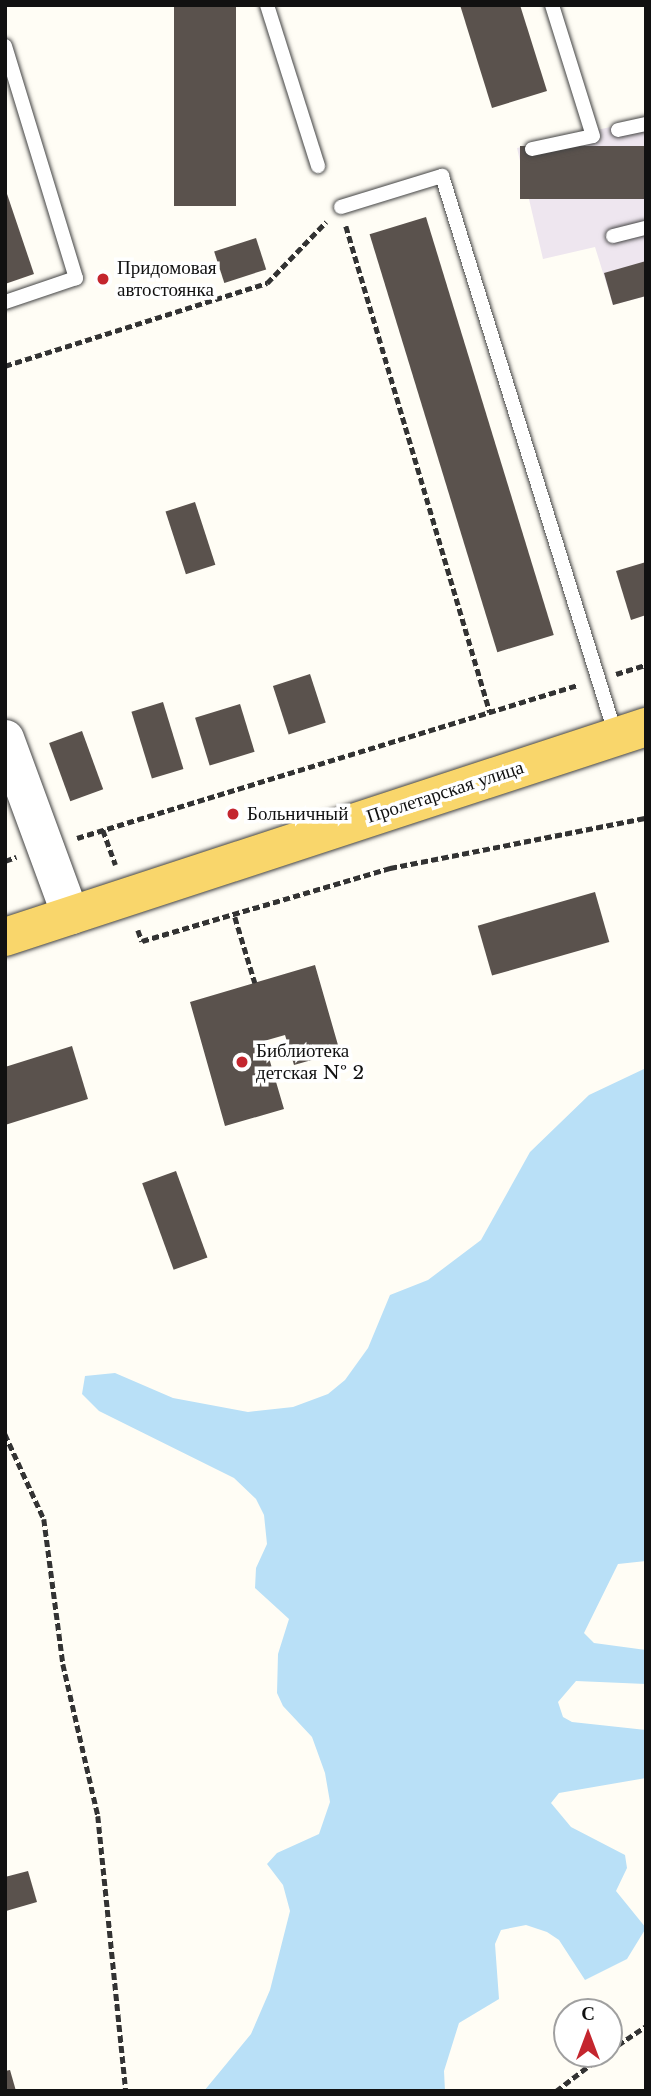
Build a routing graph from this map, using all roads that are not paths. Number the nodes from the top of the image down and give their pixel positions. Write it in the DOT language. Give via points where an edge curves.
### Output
graph roads {
  1 [pos="267,5"];
  2 [pos="552,5"];
  3 [pos="5,46"];
  4 [pos="646,124"];
  5 [pos="618,130"];
  6 [pos="532,149"];
  7 [pos="318,166"];
  8 [pos="341,207"];
  9 [pos="646,228"];
  10 [pos="613,236"];
  11 [pos="5,302"];
  12 [pos="631,732"];
  13 [pos="5,738"];
  14 [pos="70,915"];
  15 [pos="5,937"];
  1 -- 7 [label="lane"];
  2 -- 6 [label="lane" via="593,136"];
  3 -- 11 [label="lane" via="76,278"];
  4 -- 5 [label="lane"];
  8 -- 12 [label="lane" via="442,176 598,679"];
  9 -- 10 [label="lane"];
  12 -- 14 [label="main road, Пролетарская улица"];
  13 -- 14 [label="street"];
  14 -- 15 [label="main road, Пролетарская улица"];
}
